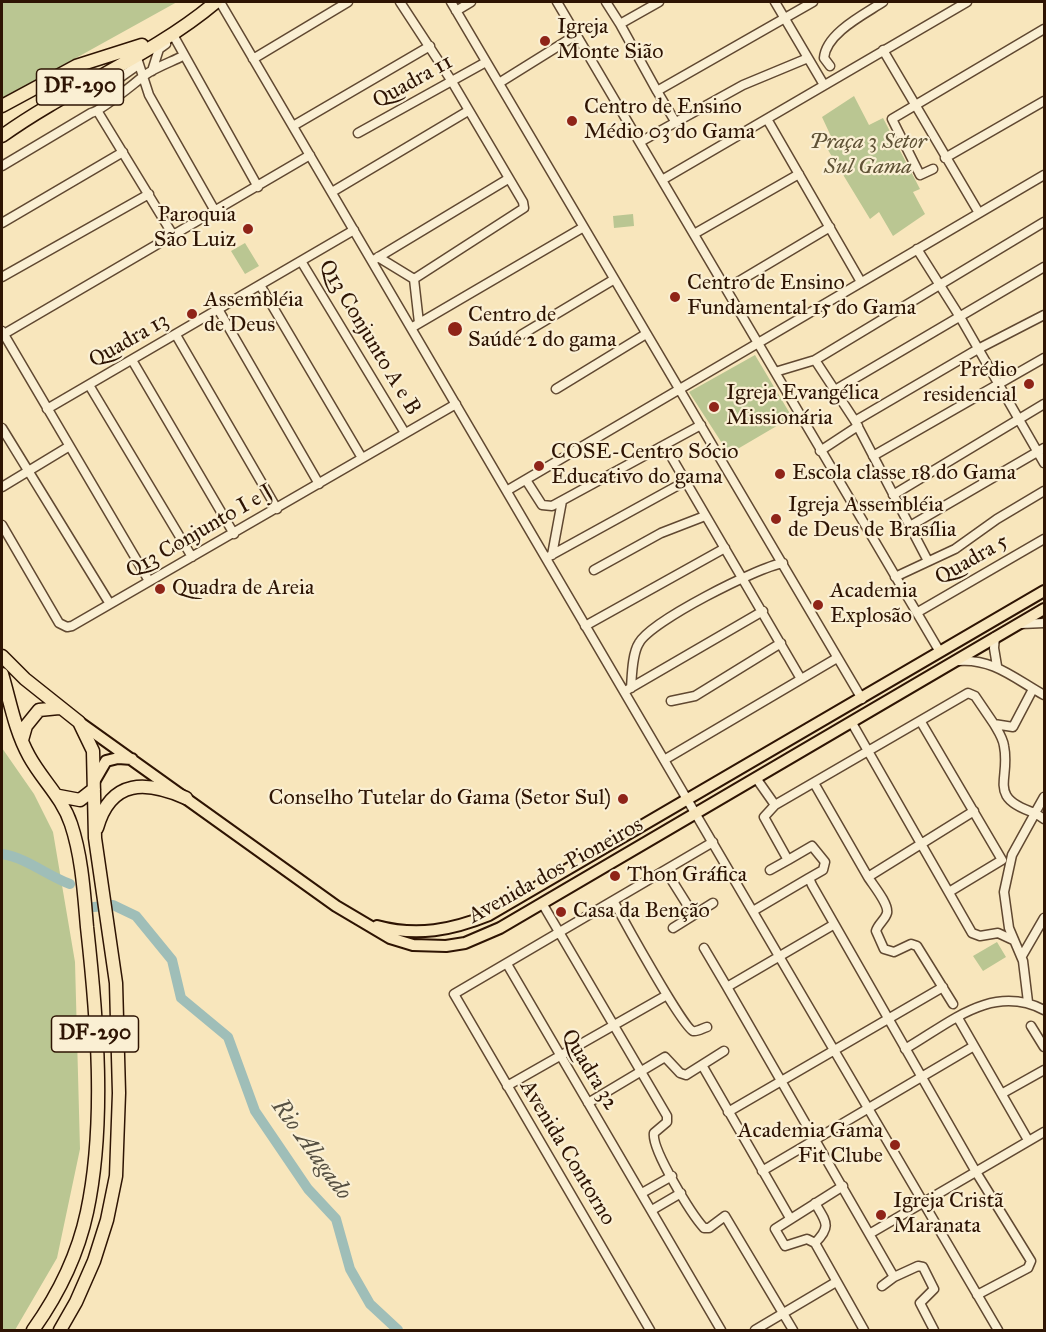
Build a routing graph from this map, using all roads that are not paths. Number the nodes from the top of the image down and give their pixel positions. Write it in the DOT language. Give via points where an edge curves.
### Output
graph roads {
  1 [pos="218,2"];
  2 [pos="348,2"];
  3 [pos="400,2"];
  4 [pos="451,2"];
  5 [pos="471,2"];
  6 [pos="557,2"];
  7 [pos="606,2"];
  8 [pos="659,2"];
  9 [pos="775,2"];
  10 [pos="813,2"];
  11 [pos="883,2"];
  12 [pos="967,2"];
  13 [pos="456,10"];
  14 [pos="785,19"];
  15 [pos="620,24"];
  16 [pos="1044,29"];
  17 [pos="576,35"];
  18 [pos="173,37"];
  19 [pos="160,39"];
  20 [pos="430,46"];
  21 [pos="883,50"];
  22 [pos="183,56"];
  23 [pos="808,58"];
  24 [pos="253,59"];
  25 [pos="137,60"];
  26 [pos="486,62"];
  27 [pos="830,66"];
  28 [pos="148,73"];
  29 [pos="47,80"];
  30 [pos="451,80"];
  31 [pos="499,83"];
  32 [pos="824,85"];
  33 [pos="657,91"];
  34 [pos="57,100"];
  35 [pos="109,101"];
  36 [pos="1044,101"];
  37 [pos="915,104"];
  38 [pos="2,106"];
  39 [pos="468,111"];
  40 [pos="98,112"];
  41 [pos="767,119"];
  42 [pos="676,123"];
  43 [pos="293,126"];
  44 [pos="358,133"];
  45 [pos="2,136"];
  46 [pos="640,142"];
  47 [pos="123,152"];
  48 [pos="310,155"];
  49 [pos="945,158"];
  50 [pos="2,166"];
  51 [pos="933,168"];
  52 [pos="799,174"];
  53 [pos="1044,174"];
  54 [pos="508,179"];
  55 [pos="662,180"];
  56 [pos="258,187"];
  57 [pos="332,192"];
  58 [pos="148,194"];
  59 [pos="215,211"];
  60 [pos="979,213"];
  61 [pos="1044,222"];
  62 [pos="2,223"];
  63 [pos="830,227"];
  64 [pos="582,228"];
  65 [pos="354,230"];
  66 [pos="694,234"];
  67 [pos="173,235"];
  68 [pos="916,249"];
  69 [pos="375,259"];
  70 [pos="301,261"];
  71 [pos="1044,267"];
  72 [pos="2,277"];
  73 [pos="414,279"];
  74 [pos="613,280"];
  75 [pos="861,282"];
  76 [pos="939,284"];
  77 [pos="260,285"];
  78 [pos="726,289"];
  79 [pos="218,309"];
  80 [pos="1044,315"];
  81 [pos="960,317"];
  82 [pos="415,326"];
  83 [pos="3,333"];
  84 [pos="646,334"];
  85 [pos="176,335"];
  86 [pos="521,335"];
  87 [pos="758,343"];
  88 [pos="978,349"];
  89 [pos="1044,358"];
  90 [pos="132,360"];
  91 [pos="815,360"];
  92 [pos="775,372"];
  93 [pos="89,385"];
  94 [pos="999,385"];
  95 [pos="556,389"];
  96 [pos="677,389"];
  97 [pos="835,390"];
  98 [pos="456,404"];
  99 [pos="1044,404"];
  100 [pos="47,409"];
  101 [pos="1019,418"];
  102 [pos="856,424"];
  103 [pos="701,425"];
  104 [pos="2,428"];
  105 [pos="405,433"];
  106 [pos="665,446"];
  107 [pos="68,447"];
  108 [pos="1041,450"];
  109 [pos="820,451"];
  110 [pos="873,456"];
  111 [pos="362,458"];
  112 [pos="1044,463"];
  113 [pos="27,472"];
  114 [pos="526,480"];
  115 [pos="686,481"];
  116 [pos="319,484"];
  117 [pos="2,487"];
  118 [pos="508,490"];
  119 [pos="1044,491"];
  120 [pos="894,495"];
  121 [pos="562,501"];
  122 [pos="277,509"];
  123 [pos="705,516"];
  124 [pos="2,525"];
  125 [pos="910,526"];
  126 [pos="234,534"];
  127 [pos="1044,539"];
  128 [pos="725,548"];
  129 [pos="549,556"];
  130 [pos="192,557"];
  131 [pos="928,561"];
  132 [pos="783,563"];
  133 [pos="594,570"];
  134 [pos="895,577"];
  135 [pos="743,579"];
  136 [pos="148,582"];
  137 [pos="1044,591"];
  138 [pos="110,604"];
  139 [pos="1044,609"];
  140 [pos="763,611"];
  141 [pos="918,612"];
  142 [pos="1044,623"];
  143 [pos="1018,624"];
  144 [pos="585,626"];
  145 [pos="983,627"];
  146 [pos="991,640"];
  147 [pos="781,644"];
  148 [pos="940,652"];
  149 [pos="2,656"];
  150 [pos="837,658"];
  151 [pos="954,662"];
  152 [pos="998,666"];
  153 [pos="2,674"];
  154 [pos="801,679"];
  155 [pos="1033,689"];
  156 [pos="628,690"];
  157 [pos="1044,695"];
  158 [pos="862,699"];
  159 [pos="671,701"];
  160 [pos="59,708"];
  161 [pos="79,722"];
  162 [pos="921,722"];
  163 [pos="852,723"];
  164 [pos="994,724"];
  165 [pos="21,740"];
  166 [pos="792,740"];
  167 [pos="781,747"];
  168 [pos="868,754"];
  169 [pos="794,756"];
  170 [pos="132,759"];
  171 [pos="664,759"];
  172 [pos="756,778"];
  173 [pos="814,783"];
  174 [pos="94,784"];
  175 [pos="59,796"];
  176 [pos="1044,797"];
  177 [pos="186,798"];
  178 [pos="688,800"];
  179 [pos="775,805"];
  180 [pos="974,811"];
  181 [pos="1035,813"];
  182 [pos="697,814"];
  183 [pos="1044,819"];
  184 [pos="94,838"];
  185 [pos="712,842"];
  186 [pos="922,844"];
  187 [pos="609,846"];
  188 [pos="1012,855"];
  189 [pos="788,860"];
  190 [pos="617,861"];
  191 [pos="1002,861"];
  192 [pos="770,870"];
  193 [pos="666,871"];
  194 [pos="868,877"];
  195 [pos="809,878"];
  196 [pos="949,892"];
  197 [pos="614,902"];
  198 [pos="542,903"];
  199 [pos="713,903"];
  200 [pos="753,911"];
  201 [pos="693,915"];
  202 [pos="1044,918"];
  203 [pos="368,924"];
  204 [pos="833,925"];
  205 [pos="459,927"];
  206 [pos="673,928"];
  207 [pos="560,933"];
  208 [pos="1013,940"];
  209 [pos="465,943"];
  210 [pos="704,948"];
  211 [pos="1022,956"];
  212 [pos="780,958"];
  213 [pos="507,964"];
  214 [pos="727,987"];
  215 [pos="943,987"];
  216 [pos="667,995"];
  217 [pos="1028,1002"];
  218 [pos="953,1004"];
  219 [pos="1044,1010"];
  220 [pos="958,1018"];
  221 [pos="888,1020"];
  222 [pos="614,1026"];
  223 [pos="1031,1026"];
  224 [pos="707,1027"];
  225 [pos="974,1046"];
  226 [pos="1044,1047"];
  227 [pos="905,1049"];
  228 [pos="834,1050"];
  229 [pos="724,1051"];
  230 [pos="560,1057"];
  231 [pos="702,1065"];
  232 [pos="1044,1070"];
  233 [pos="639,1071"];
  234 [pos="922,1078"];
  235 [pos="780,1081"];
  236 [pos="507,1086"];
  237 [pos="1003,1093"];
  238 [pos="588,1103"];
  239 [pos="870,1110"];
  240 [pos="728,1112"];
  241 [pos="1044,1132"];
  242 [pos="1028,1140"];
  243 [pos="816,1141"];
  244 [pos="762,1171"];
  245 [pos="976,1172"];
  246 [pos="672,1176"];
  247 [pos="843,1186"];
  248 [pos="642,1193"];
  249 [pos="681,1193"];
  250 [pos="815,1203"];
  251 [pos="923,1204"];
  252 [pos="652,1210"];
  253 [pos="790,1218"];
  254 [pos="871,1233"];
  255 [pos="814,1243"];
  256 [pos="894,1277"];
  257 [pos="836,1282"];
  258 [pos="882,1286"];
  259 [pos="977,1295"];
  260 [pos="783,1314"];
  261 [pos="33,1330"];
  262 [pos="60,1330"];
  263 [pos="650,1330"];
  264 [pos="721,1330"];
  265 [pos="755,1330"];
  266 [pos="793,1330"];
  267 [pos="864,1330"];
  268 [pos="934,1330"];
  269 [pos="998,1330"];
  1 -- 18 [label="highway, DF-290"];
  1 -- 24 [label="street"];
  2 -- 24 [label="street"];
  3 -- 20 [label="street"];
  4 -- 13 [label="street"];
  5 -- 13 [label="street"];
  6 -- 17 [label="street"];
  7 -- 15 [label="street"];
  8 -- 15 [label="street"];
  9 -- 14 [label="street"];
  10 -- 14 [label="street"];
  11 -- 27 [label="street" via="854,20 828,44 824,58"];
  12 -- 21 [label="street"];
  13 -- 26 [label="street"];
  14 -- 23 [label="street"];
  14 -- 33 [label="street"];
  15 -- 33 [label="street"];
  16 -- 37 [label="street"];
  17 -- 31 [label="street"];
  17 -- 46 [label="street"];
  18 -- 19 [label="highway, DF-290"];
  18 -- 22 [label="street"];
  18 -- 28 [label="street" via="159,49"];
  19 -- 25 [label="highway, DF-290"];
  19 -- 29 [label="highway, DF-290" via="76,66"];
  20 -- 30 [label="street"];
  20 -- 43 [label="street"];
  21 -- 32 [label="street"];
  21 -- 37 [label="street"];
  22 -- 28 [label="street"];
  22 -- 56 [label="street"];
  23 -- 32 [label="street"];
  23 -- 42 [label="street" via="737,89"];
  24 -- 43 [label="street"];
  25 -- 28 [label="street"];
  25 -- 34 [label="highway, DF-290"];
  25 -- 35 [label="street" via="111,84"];
  26 -- 30 [label="street, Quadra 11"];
  26 -- 31 [label="street"];
  28 -- 35 [label="street"];
  28 -- 59 [label="street" via="149,95"];
  29 -- 34 [label="highway" via="56,86"];
  29 -- 38 [label="highway, DF-290"];
  30 -- 39 [label="street"];
  30 -- 44 [label="street, Quadra 11"];
  31 -- 64 [label="street"];
  32 -- 41 [label="street"];
  33 -- 42 [label="street"];
  34 -- 45 [label="highway, DF-290"];
  35 -- 40 [label="street"];
  36 -- 49 [label="street"];
  37 -- 49 [label="street"];
  37 -- 51 [label="street" via="892,119 921,176"];
  39 -- 54 [label="street"];
  39 -- 57 [label="street"];
  40 -- 47 [label="street"];
  40 -- 50 [label="street"];
  41 -- 52 [label="street"];
  41 -- 55 [label="street"];
  42 -- 46 [label="street"];
  43 -- 48 [label="street"];
  46 -- 55 [label="street"];
  47 -- 58 [label="street"];
  47 -- 62 [label="street"];
  48 -- 56 [label="street"];
  48 -- 57 [label="street"];
  49 -- 60 [label="street"];
  52 -- 63 [label="street"];
  52 -- 66 [label="street"];
  53 -- 60 [label="street"];
  54 -- 69 [label="street"];
  54 -- 73 [label="street" via="524,208"];
  55 -- 66 [label="street"];
  56 -- 59 [label="street"];
  57 -- 65 [label="street"];
  58 -- 67 [label="street"];
  58 -- 72 [label="street"];
  59 -- 67 [label="street"];
  60 -- 68 [label="street"];
  61 -- 76 [label="street"];
  63 -- 75 [label="street"];
  63 -- 78 [label="street"];
  64 -- 74 [label="street"];
  64 -- 82 [label="street"];
  65 -- 69 [label="street"];
  65 -- 70 [label="street, Quadra 13"];
  66 -- 78 [label="street"];
  67 -- 83 [label="street"];
  68 -- 75 [label="street"];
  68 -- 76 [label="street"];
  69 -- 73 [label="street"];
  69 -- 82 [label="street"];
  70 -- 77 [label="street, Quadra 13"];
  70 -- 105 [label="street, Q13 Conjunto A e B"];
  71 -- 81 [label="street"];
  73 -- 82 [label="street"];
  74 -- 84 [label="street"];
  74 -- 86 [label="street"];
  75 -- 87 [label="street"];
  76 -- 81 [label="street"];
  76 -- 91 [label="street"];
  77 -- 79 [label="street, Quadra 13"];
  77 -- 111 [label="street"];
  78 -- 87 [label="street"];
  79 -- 85 [label="street, Quadra 13"];
  79 -- 116 [label="street"];
  80 -- 88 [label="street"];
  81 -- 88 [label="street"];
  81 -- 97 [label="street"];
  82 -- 98 [label="street"];
  83 -- 100 [label="street"];
  84 -- 95 [label="street"];
  84 -- 96 [label="street"];
  85 -- 90 [label="street, Quadra 13"];
  85 -- 122 [label="street"];
  87 -- 92 [label="street"];
  87 -- 96 [label="street"];
  88 -- 94 [label="street"];
  88 -- 102 [label="street"];
  89 -- 94 [label="street"];
  90 -- 93 [label="street, Quadra 13"];
  90 -- 126 [label="street"];
  91 -- 92 [label="street"];
  91 -- 97 [label="street, Quadra 5"];
  92 -- 109 [label="street"];
  93 -- 100 [label="street, Quadra 13"];
  93 -- 130 [label="street"];
  94 -- 101 [label="street"];
  94 -- 110 [label="street"];
  96 -- 103 [label="street"];
  96 -- 114 [label="street"];
  97 -- 102 [label="street, Quadra 5"];
  98 -- 105 [label="street, Q13 Conjunto I e J"];
  98 -- 118 [label="street"];
  99 -- 101 [label="street"];
  100 -- 107 [label="street"];
  101 -- 108 [label="street"];
  101 -- 120 [label="street"];
  102 -- 109 [label="street"];
  102 -- 110 [label="street, Quadra 5"];
  103 -- 106 [label="street"];
  103 -- 132 [label="street"];
  104 -- 113 [label="street"];
  105 -- 111 [label="street, Q13 Conjunto I e J"];
  106 -- 115 [label="street"];
  106 -- 121 [label="street"];
  107 -- 113 [label="street"];
  107 -- 136 [label="street"];
  108 -- 112 [label="street"];
  108 -- 125 [label="street"];
  109 -- 134 [label="street"];
  110 -- 120 [label="street, Quadra 5"];
  111 -- 116 [label="street, Q13 Conjunto I e J"];
  113 -- 117 [label="street"];
  113 -- 138 [label="street"];
  114 -- 118 [label="street"];
  114 -- 121 [label="street" via="542,505"];
  115 -- 123 [label="street"];
  115 -- 129 [label="street"];
  116 -- 122 [label="street, Q13 Conjunto I e J"];
  118 -- 129 [label="street"];
  119 -- 131 [label="street" via="955,549"];
  120 -- 125 [label="street, Quadra 5"];
  121 -- 129 [label="street"];
  122 -- 126 [label="street, Q13 Conjunto I e J"];
  123 -- 128 [label="street"];
  123 -- 133 [label="street" via="661,533"];
  124 -- 138 [label="street, Q13 Conjunto I e J" via="63,626 72,626"];
  125 -- 131 [label="street, Quadra 5"];
  126 -- 130 [label="street, Q13 Conjunto I e J"];
  127 -- 141 [label="street, Quadra 5"];
  128 -- 135 [label="street"];
  128 -- 144 [label="street"];
  129 -- 144 [label="street"];
  130 -- 136 [label="street, Q13 Conjunto I e J"];
  131 -- 134 [label="street"];
  132 -- 135 [label="street"];
  132 -- 150 [label="street"];
  134 -- 141 [label="street"];
  135 -- 140 [label="street"];
  135 -- 156 [label="street" via="645,634 637,646"];
  136 -- 138 [label="street, Q13 Conjunto I e J"];
  137 -- 145 [label="main road, Avenida dos Pioneiros"];
  139 -- 143 [label="main road, Avenida dos Pioneiros"];
  140 -- 147 [label="street"];
  140 -- 156 [label="street"];
  141 -- 148 [label="street"];
  142 -- 143 [label="street"];
  143 -- 146 [label="main road, Avenida dos Pioneiros"];
  144 -- 156 [label="street"];
  145 -- 146 [label="main road" via="980,638"];
  145 -- 148 [label="main road, Avenida dos Pioneiros"];
  146 -- 151 [label="main road, Avenida dos Pioneiros"];
  146 -- 152 [label="street"];
  147 -- 154 [label="street"];
  147 -- 159 [label="street" via="695,696"];
  148 -- 158 [label="main road, Avenida dos Pioneiros"];
  149 -- 160 [label="highway, DF-290"];
  150 -- 154 [label="street"];
  150 -- 158 [label="street"];
  151 -- 152 [label="street" via="978,661"];
  151 -- 163 [label="main road, Avenida dos Pioneiros"];
  152 -- 155 [label="street"];
  153 -- 165 [label="highway, DF-290"];
  154 -- 171 [label="street"];
  155 -- 157 [label="street"];
  155 -- 164 [label="street" via="1012,726"];
  156 -- 171 [label="street"];
  158 -- 166 [label="main road, Avenida dos Pioneiros"];
  160 -- 161 [label="highway, DF-290"];
  160 -- 165 [label="highway" via="39,710"];
  161 -- 170 [label="main road"];
  161 -- 174 [label="highway, DF-290" via="93,751"];
  162 -- 164 [label="street" via="970,693"];
  162 -- 168 [label="street"];
  162 -- 180 [label="street"];
  163 -- 168 [label="street"];
  163 -- 169 [label="main road, Avenida dos Pioneiros"];
  164 -- 181 [label="street" via="1004,745 1006,795 1016,806"];
  165 -- 175 [label="highway, DF-290" via="39,772"];
  166 -- 167 [label="main road, Avenida dos Pioneiros"];
  166 -- 169 [label="main road"];
  167 -- 169 [label="main road"];
  167 -- 178 [label="main road, Avenida dos Pioneiros"];
  168 -- 173 [label="street"];
  168 -- 186 [label="street"];
  169 -- 172 [label="main road, Avenida dos Pioneiros"];
  170 -- 174 [label="main road" via="106,761"];
  170 -- 177 [label="main road"];
  171 -- 178 [label="street"];
  172 -- 179 [label="street"];
  172 -- 182 [label="main road, Avenida dos Pioneiros"];
  173 -- 179 [label="street"];
  173 -- 194 [label="street"];
  174 -- 175 [label="highway" via="80,800"];
  174 -- 184 [label="highway, DF-290"];
  175 -- 261 [label="highway, DF-290" via="78,848 91,963 96,1058 95,1155 81,1236 71,1263"];
  176 -- 181 [label="street"];
  177 -- 184 [label="highway" via="155,786 128,788 105,808"];
  177 -- 203 [label="main road" via="336,906"];
  178 -- 182 [label="street"];
  178 -- 187 [label="main road, Avenida dos Pioneiros"];
  179 -- 189 [label="street" via="764,817"];
  180 -- 186 [label="street"];
  180 -- 191 [label="street"];
  181 -- 183 [label="street"];
  181 -- 188 [label="street"];
  182 -- 185 [label="street"];
  182 -- 190 [label="main road, Avenida dos Pioneiros"];
  184 -- 262 [label="highway, DF-290" via="117,1005 116,1176 94,1261"];
  185 -- 193 [label="street"];
  185 -- 200 [label="street"];
  186 -- 194 [label="street"];
  186 -- 196 [label="street"];
  187 -- 190 [label="main road" via="611,857"];
  187 -- 205 [label="main road, Avenida dos Pioneiros" via="489,915"];
  188 -- 191 [label="street"];
  188 -- 208 [label="street" via="1004,892"];
  189 -- 192 [label="street"];
  189 -- 195 [label="street" via="810,847 817,849 825,867"];
  190 -- 198 [label="main road, Avenida dos Pioneiros"];
  191 -- 196 [label="street"];
  193 -- 197 [label="street"];
  193 -- 201 [label="street"];
  194 -- 215 [label="street" via="887,909 876,931 884,949 894,952 911,944 917,946"];
  195 -- 200 [label="street"];
  195 -- 204 [label="street"];
  196 -- 208 [label="street" via="972,933 998,933"];
  197 -- 207 [label="street"];
  197 -- 216 [label="street"];
  198 -- 207 [label="street"];
  198 -- 209 [label="main road, Avenida dos Pioneiros"];
  199 -- 201 [label="street"];
  200 -- 212 [label="street"];
  201 -- 206 [label="street"];
  202 -- 211 [label="street"];
  203 -- 205 [label="main road, Avenida dos Pioneiros" via="426,932"];
  203 -- 209 [label="main road, Avenida dos Pioneiros" via="390,938 413,945"];
  204 -- 212 [label="street"];
  204 -- 221 [label="street"];
  205 -- 209 [label="main road"];
  207 -- 213 [label="street"];
  207 -- 222 [label="street"];
  208 -- 211 [label="street"];
  210 -- 214 [label="street"];
  211 -- 217 [label="street"];
  212 -- 214 [label="street"];
  212 -- 228 [label="street"];
  213 -- 230 [label="street, Quadra 32"];
  213 -- 236 [label="street, Avenida Contorno" via="454,994"];
  214 -- 235 [label="street"];
  215 -- 218 [label="street"];
  215 -- 221 [label="street"];
  216 -- 222 [label="street"];
  216 -- 224 [label="street" via="690,1029"];
  217 -- 219 [label="street"];
  217 -- 220 [label="street" via="1001,999 983,1003"];
  220 -- 225 [label="street"];
  220 -- 227 [label="street"];
  221 -- 227 [label="street"];
  221 -- 228 [label="street"];
  222 -- 230 [label="street"];
  222 -- 233 [label="street"];
  223 -- 226 [label="street"];
  225 -- 234 [label="street"];
  225 -- 237 [label="street"];
  227 -- 234 [label="street"];
  228 -- 235 [label="street"];
  228 -- 239 [label="street"];
  229 -- 231 [label="street"];
  230 -- 236 [label="street"];
  230 -- 238 [label="street, Quadra 32"];
  231 -- 233 [label="street" via="683,1074 665,1057"];
  231 -- 240 [label="street"];
  232 -- 237 [label="street"];
  233 -- 238 [label="street"];
  233 -- 246 [label="street" via="667,1116 667,1122 653,1138"];
  234 -- 239 [label="street"];
  234 -- 245 [label="street"];
  235 -- 240 [label="street"];
  235 -- 243 [label="street"];
  236 -- 263 [label="street, Avenida Contorno"];
  237 -- 242 [label="street"];
  238 -- 248 [label="street, Quadra 32"];
  239 -- 243 [label="street"];
  239 -- 251 [label="street"];
  240 -- 244 [label="street"];
  241 -- 242 [label="street"];
  242 -- 245 [label="street"];
  243 -- 244 [label="street"];
  243 -- 247 [label="street"];
  244 -- 253 [label="street"];
  245 -- 251 [label="street"];
  245 -- 259 [label="street" via="1031,1261 1028,1269"];
  246 -- 248 [label="street"];
  246 -- 249 [label="street"];
  247 -- 250 [label="street"];
  247 -- 254 [label="street"];
  248 -- 252 [label="street, Quadra 32"];
  249 -- 252 [label="street"];
  249 -- 260 [label="street" via="704,1228 725,1216"];
  250 -- 253 [label="street"];
  250 -- 255 [label="street" via="826,1224 825,1232"];
  251 -- 254 [label="street"];
  251 -- 259 [label="street"];
  252 -- 264 [label="street, Quadra 32"];
  253 -- 255 [label="street" via="775,1228 782,1243 788,1246 810,1239"];
  254 -- 256 [label="street"];
  255 -- 257 [label="street"];
  256 -- 258 [label="street"];
  256 -- 268 [label="street" via="923,1267 934,1289 920,1303"];
  257 -- 260 [label="street"];
  257 -- 267 [label="street"];
  259 -- 269 [label="street"];
  260 -- 265 [label="street"];
  260 -- 266 [label="street"];
}
